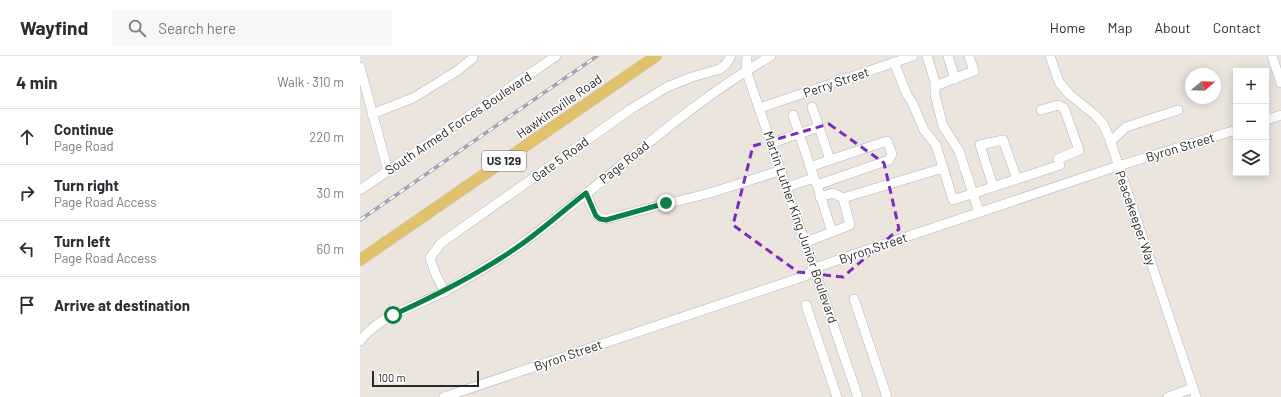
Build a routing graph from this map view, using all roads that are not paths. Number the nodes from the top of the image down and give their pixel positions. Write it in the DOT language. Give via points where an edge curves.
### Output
graph roads {
  1 [pos="556,56"];
  2 [pos="656,56"];
  3 [pos="731,56"];
  4 [pos="747,56"];
  5 [pos="771,56"];
  6 [pos="913,56"];
  7 [pos="927,56"];
  8 [pos="948,56"];
  9 [pos="969,56"];
  10 [pos="1050,56"];
  11 [pos="1272,56"];
  12 [pos="473,58"];
  13 [pos="894,62"];
  14 [pos="360,67"];
  15 [pos="746,70"];
  16 [pos="955,79"];
  17 [pos="1281,83"];
  18 [pos="935,86"];
  19 [pos="812,107"];
  20 [pos="760,108"];
  21 [pos="1042,110"];
  22 [pos="1178,110"];
  23 [pos="372,114"];
  24 [pos="793,115"];
  25 [pos="1281,115"];
  26 [pos="1269,119"];
  27 [pos="819,127"];
  28 [pos="1233,131"];
  29 [pos="799,133"];
  30 [pos="1110,142"];
  31 [pos="772,143"];
  32 [pos="830,160"];
  33 [pos="1118,166"];
  34 [pos="810,167"];
  35 [pos="943,168"];
  36 [pos="782,170"];
  37 [pos="388,171"];
  38 [pos="1017,179"];
  39 [pos="815,181"];
  40 [pos="993,186"];
  41 [pos="787,187"];
  42 [pos="360,190"];
  43 [pos="586,193"];
  44 [pos="973,193"];
  45 [pos="820,197"];
  46 [pos="843,198"];
  47 [pos="979,212"];
  48 [pos="832,232"];
  49 [pos="806,242"];
  50 [pos="360,260"];
  51 [pos="815,268"];
  52 [pos="445,292"];
  53 [pos="854,299"];
  54 [pos="806,305"];
  55 [pos="360,340"];
  56 [pos="1194,393"];
  57 [pos="444,397"];
  58 [pos="837,397"];
  59 [pos="858,397"];
  60 [pos="886,397"];
  61 [pos="1168,397"];
  1 -- 37 [label="street, South Armed Forces Boulevard"];
  2 -- 50 [label="main road, Hawkinsville Road / US 129"];
  3 -- 52 [label="street, Gate 5 Road" via="720,69 667,87 631,109 441,243 430,258"];
  4 -- 15 [label="street, Martin Luther King Junior Boulevard"];
  5 -- 15 [label="street, Page Road"];
  6 -- 13 [label="street, Perry Street"];
  7 -- 18 [label="street"];
  8 -- 16 [label="street"];
  9 -- 16 [label="street" via="974,71"];
  10 -- 30 [label="street, Peacekeeper Way" via="1059,82 1103,124"];
  11 -- 17 [label="street"];
  12 -- 23 [label="street" via="413,98"];
  13 -- 20 [label="street, Perry Street"];
  13 -- 35 [label="street" via="906,96 912,102 924,130 936,145"];
  14 -- 23 [label="street"];
  15 -- 20 [label="street, Martin Luther King Junior Boulevard"];
  15 -- 43 [label="street, Page Road" via="667,128"];
  16 -- 18 [label="street"];
  18 -- 44 [label="street" via="943,126 959,151"];
  19 -- 27 [label="street"];
  20 -- 31 [label="street, Martin Luther King Junior Boulevard"];
  21 -- 38 [label="street" via="1058,105 1064,108 1079,150 1059,162"];
  22 -- 30 [label="street" via="1126,127"];
  23 -- 37 [label="street"];
  24 -- 29 [label="street"];
  25 -- 26 [label="street"];
  27 -- 29 [label="street"];
  27 -- 32 [label="street"];
  28 -- 33 [label="street, Byron Street"];
  29 -- 31 [label="street"];
  29 -- 34 [label="street"];
  30 -- 33 [label="street, Peacekeeper Way"];
  31 -- 36 [label="street, Martin Luther King Junior Boulevard"];
  32 -- 34 [label="street"];
  32 -- 39 [label="street" via="887,141 892,154 889,160"];
  33 -- 47 [label="street, Byron Street"];
  33 -- 56 [label="street, Peacekeeper Way"];
  34 -- 39 [label="street"];
  35 -- 44 [label="street" via="953,200"];
  35 -- 46 [label="street"];
  36 -- 41 [label="street, Martin Luther King Junior Boulevard"];
  36 -- 43 [label="street" via="710,193 606,220 596,216"];
  37 -- 42 [label="street, South Armed Forces Boulevard"];
  38 -- 40 [label="street"];
  38 -- 40 [label="street" via="1004,140 980,145"];
  39 -- 41 [label="street"];
  39 -- 45 [label="street"];
  40 -- 44 [label="street"];
  41 -- 49 [label="street, Martin Luther King Junior Boulevard"];
  43 -- 52 [label="street, Page Road" via="520,245"];
  44 -- 47 [label="street"];
  45 -- 46 [label="street" via="833,193"];
  45 -- 48 [label="street"];
  46 -- 48 [label="street" via="850,225"];
  47 -- 51 [label="street, Byron Street"];
  48 -- 49 [label="street"];
  49 -- 51 [label="street, Martin Luther King Junior Boulevard"];
  51 -- 57 [label="street, Byron Street" via="805,276"];
  51 -- 59 [label="street, Martin Luther King Junior Boulevard"];
  52 -- 55 [label="street, Page Road" via="378,322"];
  53 -- 60 [label="street"];
  54 -- 58 [label="street"];
  56 -- 61 [label="street"];
}
